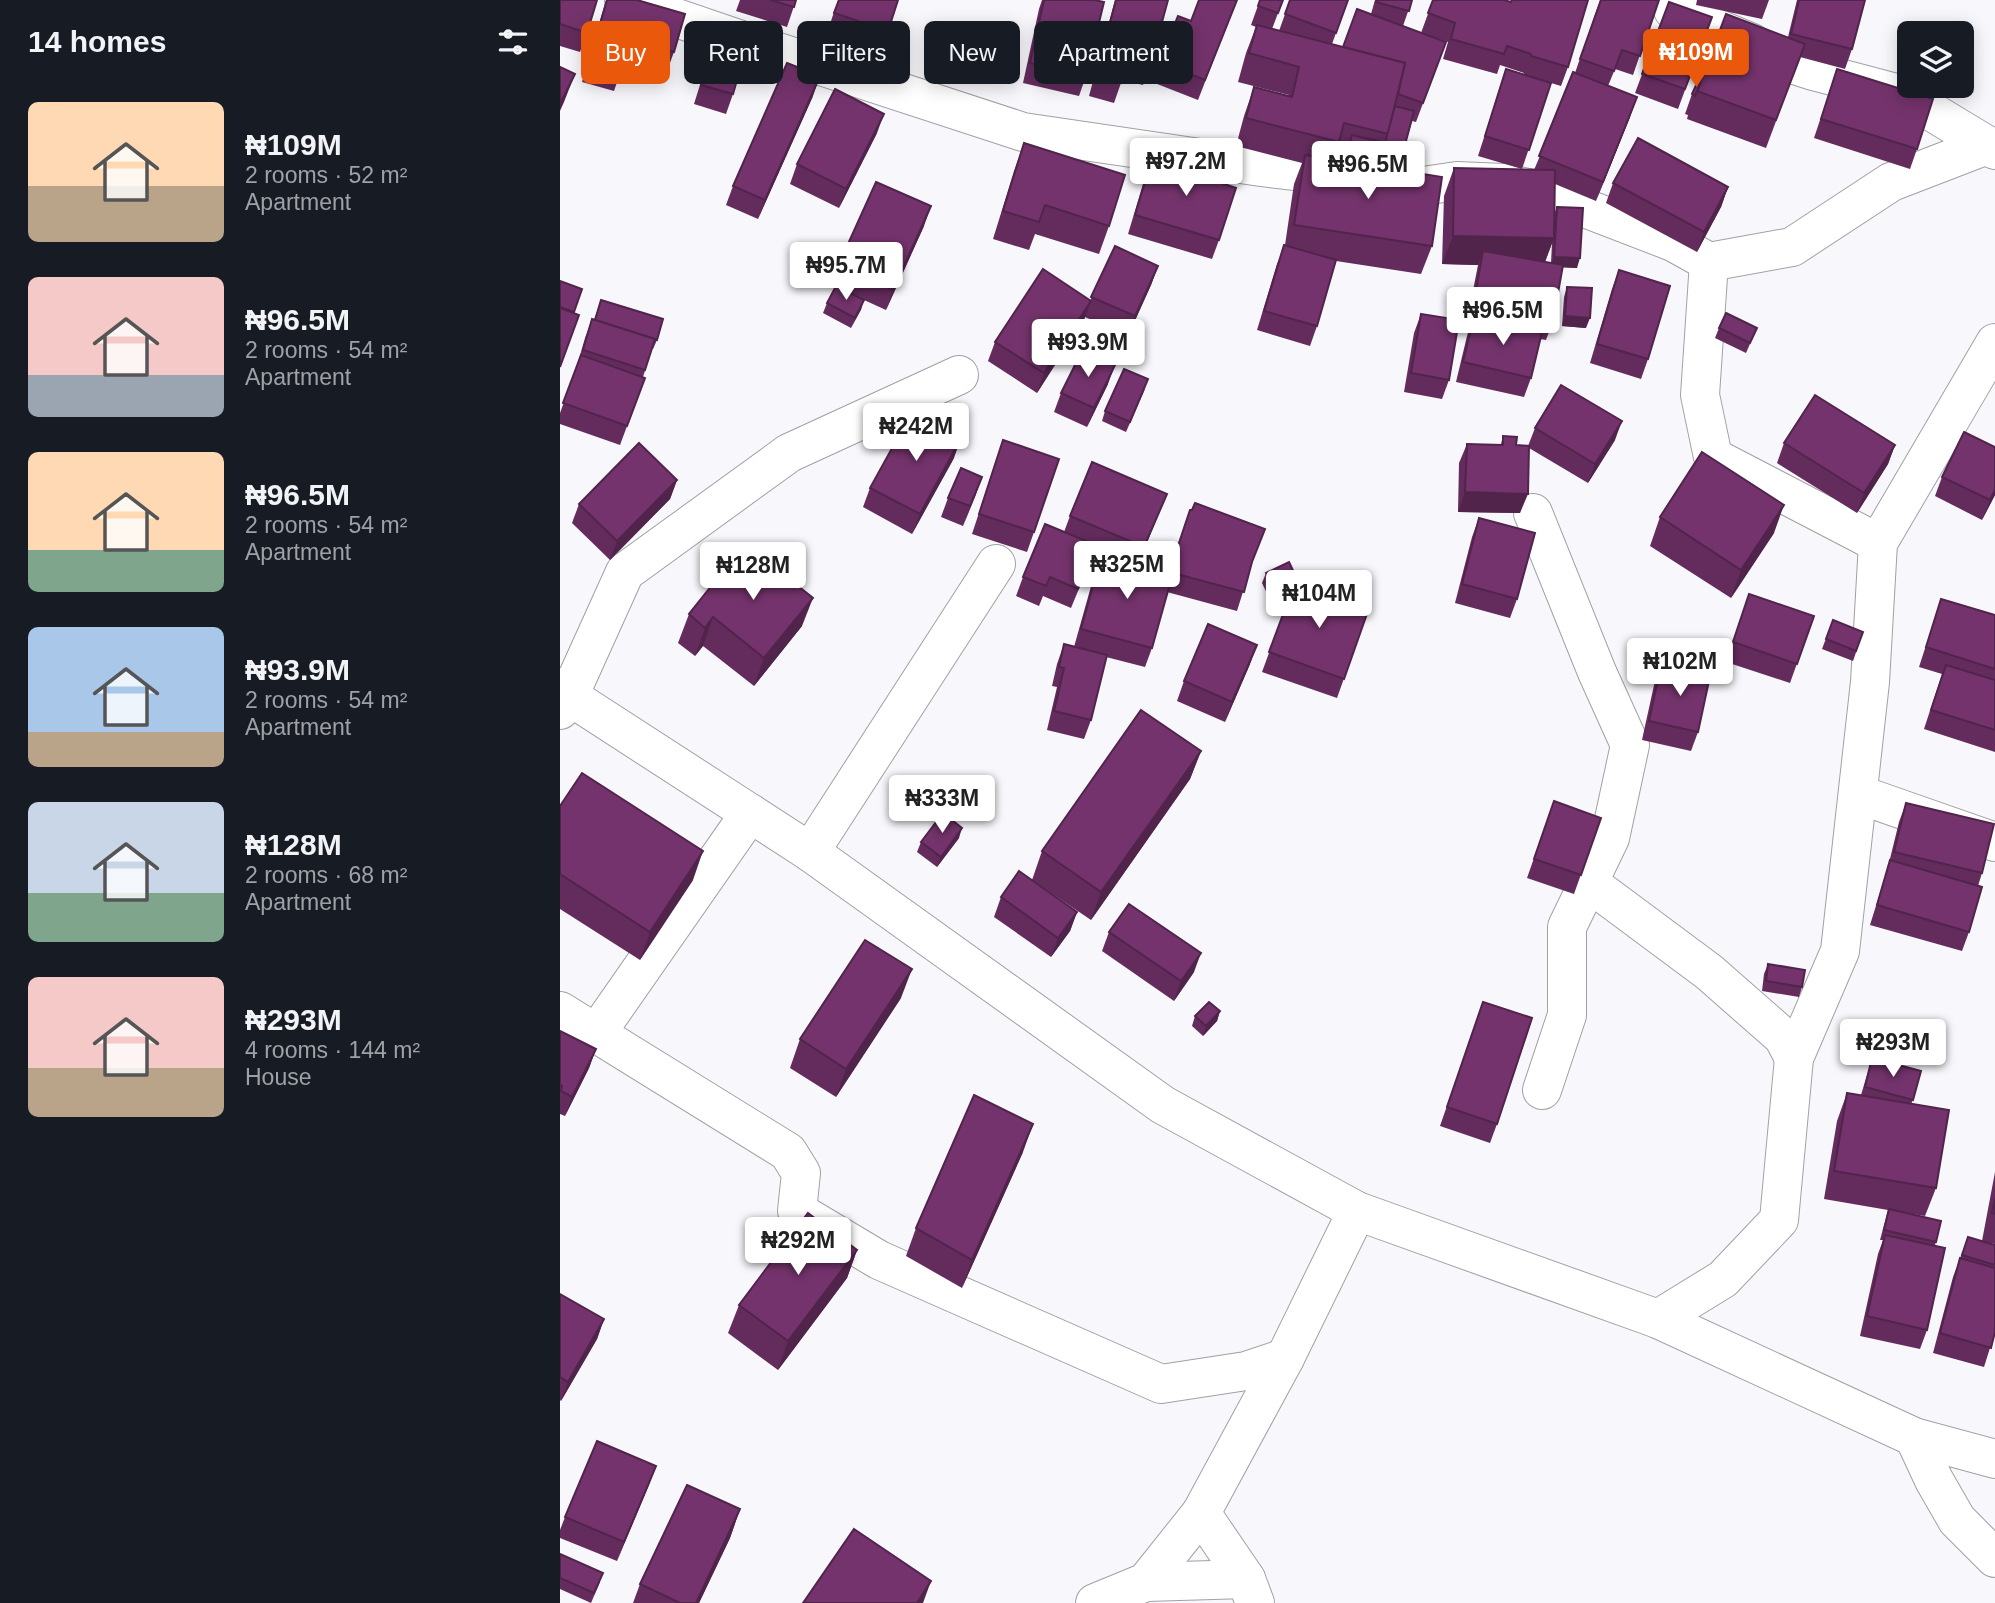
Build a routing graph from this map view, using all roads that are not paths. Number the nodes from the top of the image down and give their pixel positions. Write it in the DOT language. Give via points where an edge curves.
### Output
graph roads {
  1 [pos="624,0"];
  2 [pos="1673,10"];
  3 [pos="1991,148"];
  4 [pos="1709,262"];
  5 [pos="1995,343"];
  6 [pos="959,375"];
  7 [pos="1533,513"];
  8 [pos="1878,543"];
  9 [pos="996,564"];
  10 [pos="563,698"];
  11 [pos="1858,794"];
  12 [pos="750,813"];
  13 [pos="1995,842"];
  14 [pos="810,852"];
  15 [pos="1588,882"];
  16 [pos="560,1011"];
  17 [pos="596,1034"];
  18 [pos="1794,1058"];
  19 [pos="1542,1090"];
  20 [pos="1357,1211"];
  21 [pos="1658,1320"];
  22 [pos="1285,1358"];
  23 [pos="1913,1437"];
  24 [pos="1995,1459"];
  25 [pos="1201,1513"];
  26 [pos="1995,1558"];
  27 [pos="1250,1591"];
  28 [pos="1153,1592"];
  29 [pos="1095,1603"];
  1 -- 4 [label="street" via="1023,132 1423,186 1457,181 1518,185 1673,242"];
  2 -- 3 [label="street" via="1752,43 1773,58 1904,94"];
  3 -- 4 [label="street" via="1891,182 1792,247"];
  4 -- 8 [label="street" via="1700,395 1713,457"];
  5 -- 8 [label="street"];
  6 -- 10 [label="street" via="789,453 625,572"];
  7 -- 15 [label="street" via="1630,745 1610,838"];
  8 -- 11 [label="street"];
  9 -- 14 [label="street"];
  10 -- 12 [label="street"];
  11 -- 13 [label="street"];
  11 -- 18 [label="street" via="1840,951"];
  12 -- 14 [label="street"];
  12 -- 17 [label="street"];
  14 -- 20 [label="street" via="1163,1105"];
  15 -- 18 [label="street" via="1709,972 1783,1037"];
  15 -- 19 [label="street" via="1567,927 1567,1015"];
  16 -- 17 [label="street"];
  17 -- 22 [label="street" via="788,1152 801,1173 797,1211 878,1260 1161,1384 1246,1371"];
  18 -- 21 [label="street" via="1779,1220 1723,1279"];
  20 -- 21 [label="street"];
  20 -- 22 [label="street"];
  21 -- 23 [label="street"];
  22 -- 25 [label="street"];
  23 -- 24 [label="street"];
  23 -- 26 [label="street" via="1957,1520"];
  25 -- 27 [label="street"];
  25 -- 28 [label="street"];
  27 -- 28 [label="street"];
  28 -- 29 [label="street"];
}
